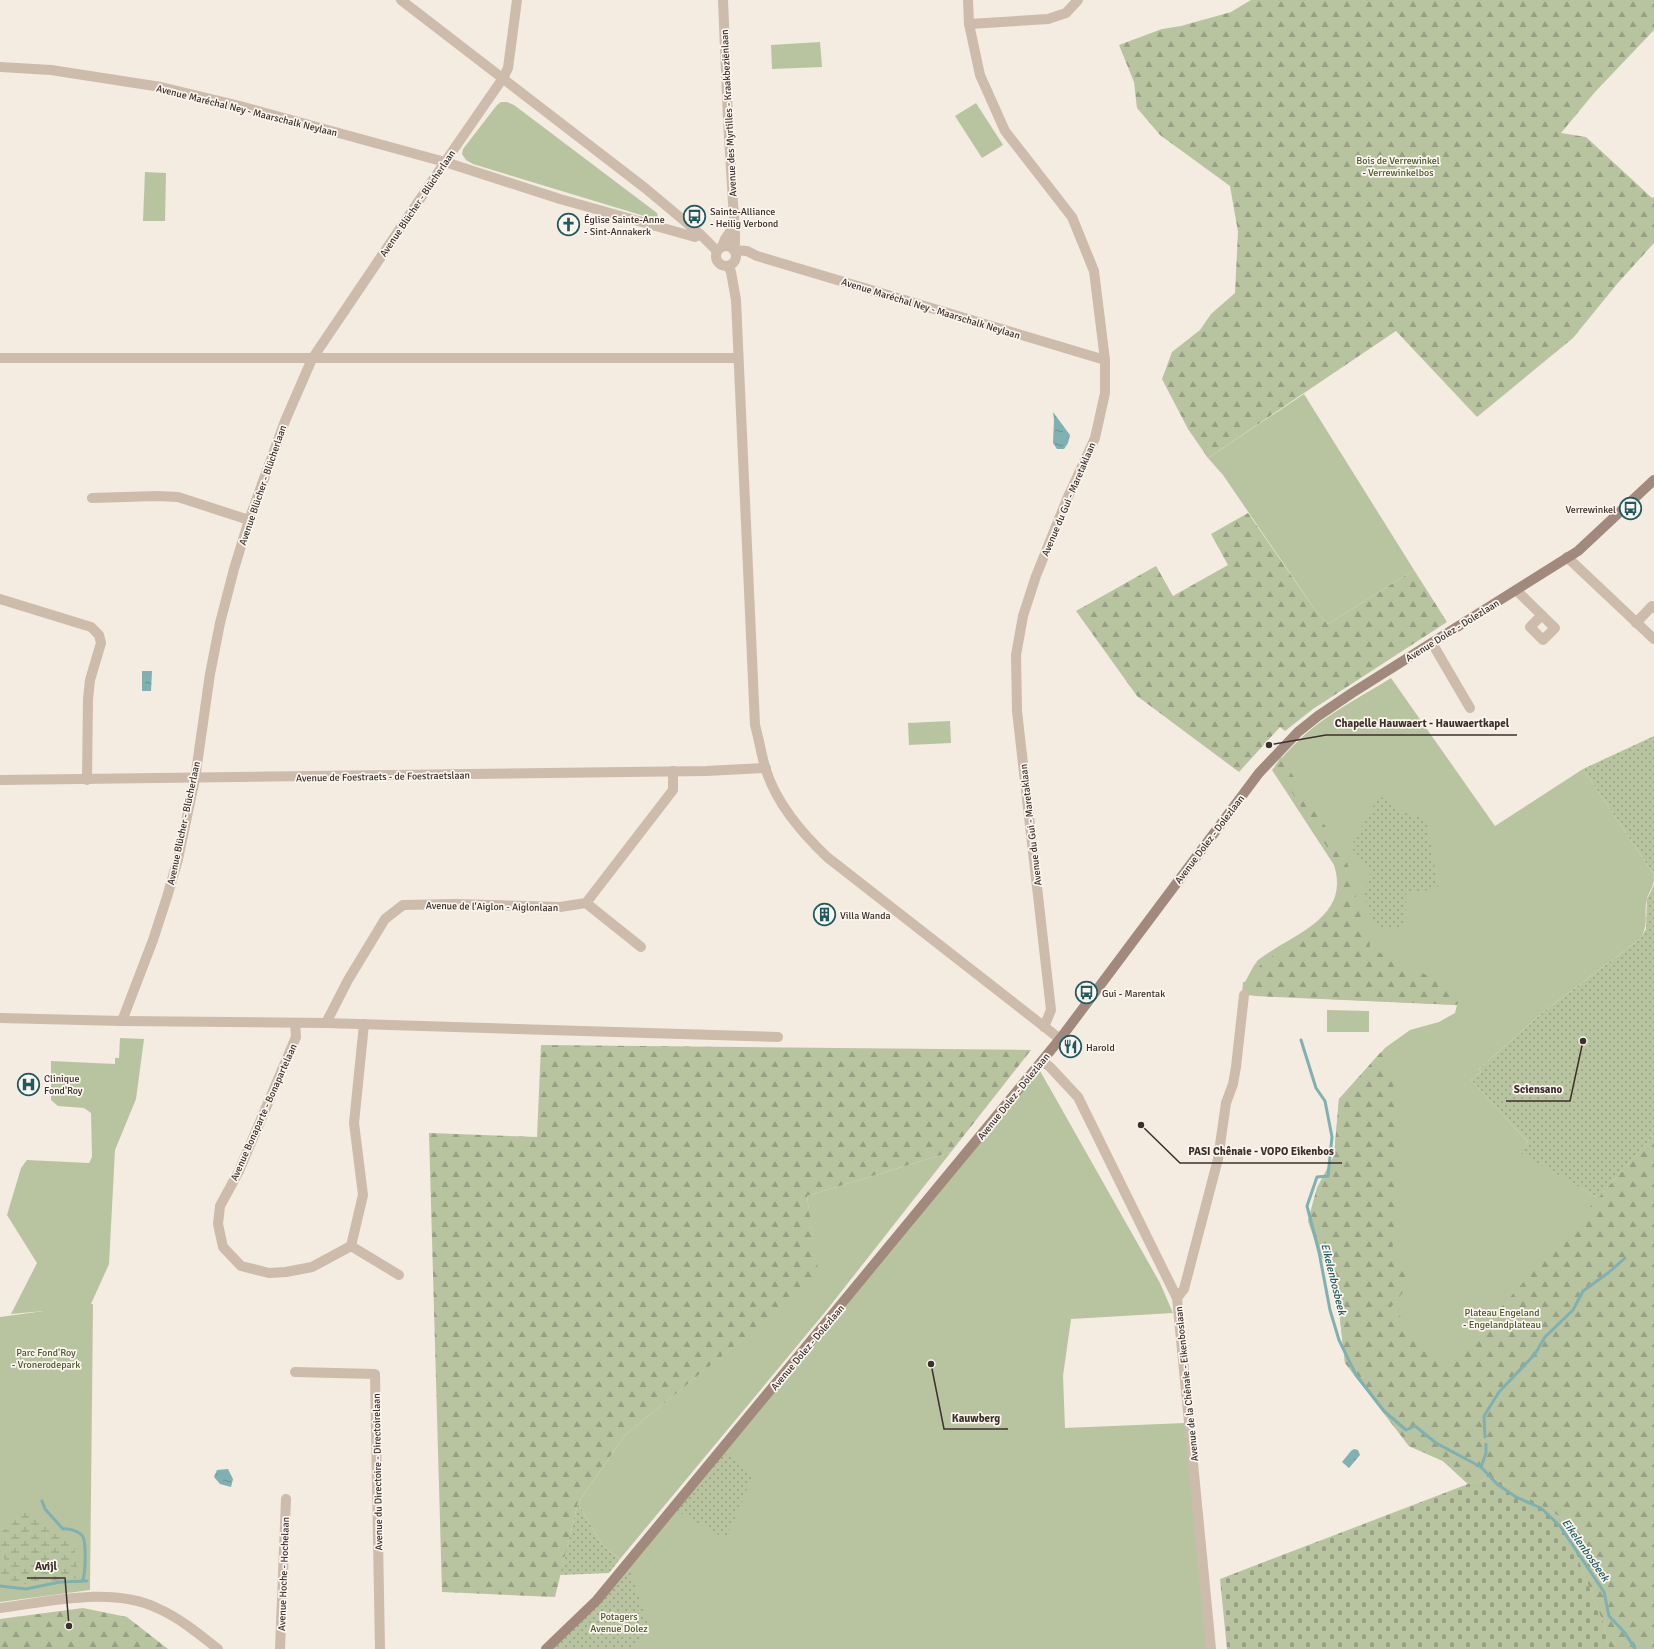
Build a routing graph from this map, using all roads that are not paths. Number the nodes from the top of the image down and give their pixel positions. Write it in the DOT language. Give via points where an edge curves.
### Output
graph roads {
  1 [pos="401,0"];
  2 [pos="517,0"];
  3 [pos="723,0"];
  4 [pos="968,0"];
  5 [pos="1078,0"];
  6 [pos="969,24"];
  7 [pos="0,67"];
  8 [pos="503,78"];
  9 [pos="444,162"];
  10 [pos="734,226"];
  11 [pos="700,234"];
  12 [pos="719,249"];
  13 [pos="733,249"];
  14 [pos="757,256"];
  15 [pos="731,264"];
  16 [pos="0,358"];
  17 [pos="738,358"];
  18 [pos="312,359"];
  19 [pos="1105,360"];
  20 [pos="1654,480"];
  21 [pos="92,498"];
  22 [pos="249,520"];
  23 [pos="1567,557"];
  24 [pos="1516,590"];
  25 [pos="0,599"];
  26 [pos="1654,608"];
  27 [pos="1542,615"];
  28 [pos="1636,623"];
  29 [pos="1654,639"];
  30 [pos="1432,642"];
  31 [pos="1470,708"];
  32 [pos="766,768"];
  33 [pos="673,771"];
  34 [pos="195,779"];
  35 [pos="0,780"];
  36 [pos="87,780"];
  37 [pos="586,903"];
  38 [pos="641,947"];
  39 [pos="1244,995"];
  40 [pos="0,1018"];
  41 [pos="122,1021"];
  42 [pos="295,1023"];
  43 [pos="326,1023"];
  44 [pos="364,1024"];
  45 [pos="1044,1027"];
  46 [pos="778,1037"];
  47 [pos="1060,1039"];
  48 [pos="1042,1061"];
  49 [pos="351,1246"];
  50 [pos="400,1275"];
  51 [pos="1177,1298"];
  52 [pos="295,1372"];
  53 [pos="286,1498"];
  54 [pos="0,1608"];
  55 [pos="218,1649"];
  56 [pos="280,1649"];
  57 [pos="380,1649"];
  58 [pos="546,1649"];
  59 [pos="1211,1649"];
  1 -- 8 [label="street"];
  2 -- 8 [label="street, Avenue Blücher - Blücherlaan" via="508,68"];
  3 -- 10 [label="street, Avenue des Myrtilles - Kraakbeziënlaan"];
  4 -- 6 [label="street, Avenue du Gui - Maretaklaan"];
  5 -- 6 [label="street" via="1066,13 1048,20"];
  6 -- 19 [label="street, Avenue du Gui - Maretaklaan" via="980,75 1005,131 1072,217 1094,271"];
  7 -- 9 [label="street, Avenue Maréchal Ney - Maarschalk Neylaan" via="50,70 161,87"];
  8 -- 9 [label="street, Avenue Blücher - Blücherlaan"];
  8 -- 11 [label="street"];
  9 -- 11 [label="street, Avenue Maréchal Ney - Maarschalk Neylaan" via="560,199 695,237"];
  9 -- 18 [label="street, Avenue Blücher - Blücherlaan"];
  10 -- 12 [label="street"];
  10 -- 13 [label="street, Avenue des Myrtilles - Kraakbeziënlaan"];
  11 -- 12 [label="street"];
  12 -- 13 [label="street" via="727,246"];
  12 -- 15 [label="street" via="716,256 718,262 722,266"];
  13 -- 14 [label="street, Avenue Maréchal Ney - Maarschalk Neylaan"];
  13 -- 15 [label="street" via="736,256"];
  14 -- 15 [label="street, Avenue Maréchal Ney - Maarschalk Neylaan" via="746,257"];
  14 -- 19 [label="street, Avenue Maréchal Ney - Maarschalk Neylaan"];
  15 -- 17 [label="street" via="736,300"];
  16 -- 18 [label="street"];
  17 -- 18 [label="street"];
  17 -- 32 [label="street" via="755,726"];
  18 -- 22 [label="street, Avenue Blücher - Blücherlaan" via="285,420"];
  19 -- 45 [label="street, Avenue du Gui - Maretaklaan" via="1105,393 1095,438 1067,498 1036,576 1023,616 1016,655 1017,711 1051,1010"];
  20 -- 23 [label="street, Avenue Dolez - Dolezlaan" via="1591,539"];
  21 -- 22 [label="street" via="178,497"];
  22 -- 34 [label="street, Avenue Blücher - Blücherlaan" via="220,623"];
  23 -- 24 [label="street, Avenue Dolez - Dolezlaan"];
  23 -- 28 [label="street"];
  24 -- 27 [label="street"];
  24 -- 30 [label="street, Avenue Dolez - Dolezlaan"];
  25 -- 36 [label="street" via="91,627 99,635 102,643 90,680 88,699"];
  26 -- 28 [label="street" via="1652,606"];
  28 -- 29 [label="street"];
  30 -- 31 [label="street"];
  30 -- 47 [label="street, Avenue Dolez - Dolezlaan" via="1318,716 1283,747 1236,802"];
  32 -- 33 [label="street, Avenue de Foestraets - de Foestraetslaan"];
  32 -- 45 [label="street" via="788,812 806,837 827,857"];
  33 -- 34 [label="street, Avenue de Foestraets - de Foestraetslaan"];
  33 -- 37 [label="street" via="673,790"];
  34 -- 36 [label="street, Avenue de Foestraets - de Foestraetslaan"];
  34 -- 41 [label="street, Avenue Blücher - Blücherlaan" via="168,896"];
  35 -- 36 [label="street, Avenue de Foestraets - de Foestraetslaan"];
  37 -- 38 [label="street"];
  37 -- 43 [label="street, Avenue de l'Aiglon - Aiglonlaan" via="560,907 403,905 385,919 348,980"];
  39 -- 51 [label="street" via="1235,1073 1226,1103 1218,1159 1184,1289"];
  40 -- 41 [label="street"];
  41 -- 42 [label="street"];
  42 -- 43 [label="street"];
  42 -- 49 [label="street, Avenue Bonaparte - Bonapartelaan" via="296,1037 239,1171 220,1206 218,1224 223,1247 241,1266 269,1273 312,1266"];
  43 -- 44 [label="street"];
  44 -- 46 [label="street"];
  44 -- 49 [label="street" via="354,1122 363,1195"];
  45 -- 47 [label="street"];
  47 -- 48 [label="street, Avenue Dolez - Dolezlaan"];
  48 -- 51 [label="street, Avenue de la Chênaie - Eikenboslaan" via="1078,1097"];
  48 -- 58 [label="street, Avenue Dolez - Dolezlaan" via="602,1594"];
  49 -- 50 [label="street"];
  51 -- 59 [label="street, Avenue de la Chênaie - Eikenboslaan"];
  52 -- 57 [label="street, Avenue du Directoire - Directoirelaan" via="375,1374"];
  53 -- 56 [label="street, Avenue Hoche - Hochelaan"];
  54 -- 55 [label="street" via="101,1597 141,1602 177,1618"];
}
